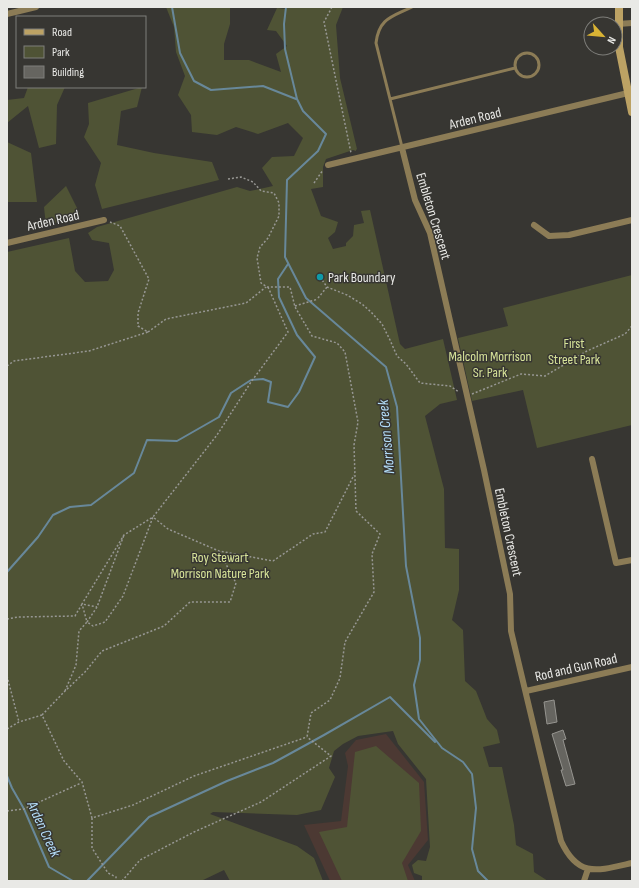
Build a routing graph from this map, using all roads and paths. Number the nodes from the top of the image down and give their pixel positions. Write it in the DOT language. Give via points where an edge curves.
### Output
graph roads {
  1 [pos="36,7"];
  2 [pos="332,7"];
  3 [pos="412,7"];
  4 [pos="7,14"];
  5 [pos="621,56"];
  6 [pos="515,68"];
  7 [pos="628,93"];
  8 [pos="390,99"];
  9 [pos="632,112"];
  10 [pos="402,148"];
  11 [pos="353,160"];
  12 [pos="328,165"];
  13 [pos="228,179"];
  14 [pos="314,183"];
  15 [pos="104,220"];
  16 [pos="632,220"];
  17 [pos="534,225"];
  18 [pos="7,243"];
  19 [pos="320,277"];
  20 [pos="267,287"];
  21 [pos="327,288"];
  22 [pos="295,306"];
  23 [pos="632,326"];
  24 [pos="148,332"];
  25 [pos="7,366"];
  26 [pos="466,397"];
  27 [pos="592,459"];
  28 [pos="355,473"];
  29 [pos="153,517"];
  30 [pos="124,535"];
  31 [pos="219,551"];
  32 [pos="632,560"];
  33 [pos="82,604"];
  34 [pos="97,606"];
  35 [pos="7,619"];
  36 [pos="87,622"];
  37 [pos="632,667"];
  38 [pos="7,676"];
  39 [pos="64,690"];
  40 [pos="526,691"];
  41 [pos="42,715"];
  42 [pos="19,722"];
  43 [pos="7,729"];
  44 [pos="307,737"];
  45 [pos="82,782"];
  46 [pos="7,811"];
  47 [pos="92,818"];
  48 [pos="632,863"];
  49 [pos="588,869"];
  50 [pos="116,881"];
  51 [pos="122,881"];
  52 [pos="584,881"];
  1 -- 4 [label="street"];
  2 -- 11 [label="path" via="324,22"];
  3 -- 8 [label="lane" via="388,19 379,28 377,35 376,43"];
  5 -- 7 [label="street"];
  6 -- 6 [label="lane" via="520,75 528,76 536,72 539,63 534,55 525,53 517,58"];
  6 -- 8 [label="lane"];
  7 -- 9 [label="street"];
  7 -- 10 [label="street, Arden Road"];
  8 -- 10 [label="lane"];
  10 -- 11 [label="street, Arden Road"];
  10 -- 26 [label="street, Embleton Crescent" via="415,200 430,233"];
  11 -- 12 [label="street, Arden Road"];
  12 -- 14 [label="path"];
  13 -- 20 [label="path" via="241,177 253,182 261,191 274,193 279,203 279,216 268,238 260,247 257,258 261,283"];
  15 -- 18 [label="street, Arden Road"];
  15 -- 24 [label="path" via="120,226 149,279 138,313 138,326"];
  16 -- 17 [label="street" via="556,236 549,236"];
  19 -- 21 [label="path"];
  20 -- 22 [label="path" via="290,287"];
  20 -- 24 [label="path" via="246,303 166,319"];
  20 -- 29 [label="path" via="288,332 251,382 217,435"];
  21 -- 22 [label="path" via="318,299"];
  21 -- 26 [label="path" via="347,295 371,312 382,324 396,356 406,364 420,384 450,386"];
  22 -- 28 [label="path" via="312,336 337,342 345,352 358,422 354,445"];
  23 -- 26 [label="path" via="625,334 587,351 545,376 521,374"];
  24 -- 25 [label="path" via="89,351 14,361"];
  26 -- 40 [label="street, Embleton Crescent" via="510,594 512,631"];
  27 -- 32 [label="street" via="616,563"];
  28 -- 31 [label="path" via="325,532 313,534 273,561"];
  28 -- 44 [label="path" via="356,511 380,534 372,554 374,592 345,642 340,678 330,700 311,713"];
  29 -- 30 [label="path"];
  29 -- 31 [label="path" via="168,529"];
  29 -- 36 [label="path" via="123,596 105,622 93,626"];
  30 -- 33 [label="path"];
  30 -- 34 [label="path"];
  31 -- 39 [label="path" via="236,583 230,602 190,602 164,626 102,651 85,672"];
  33 -- 34 [label="path"];
  33 -- 35 [label="path" via="75,616"];
  33 -- 36 [label="path"];
  34 -- 36 [label="path"];
  36 -- 39 [label="path" via="79,632 76,665"];
  37 -- 40 [label="street, Rod and Gun Road"];
  38 -- 42 [label="path"];
  39 -- 41 [label="path"];
  40 -- 49 [label="street, Embleton Crescent" via="560,840 567,853 578,864"];
  41 -- 42 [label="path"];
  41 -- 45 [label="path" via="64,761"];
  42 -- 43 [label="path"];
  44 -- 47 [label="path" via="194,776 133,805"];
  44 -- 51 [label="path" via="331,756 261,802 140,860"];
  45 -- 46 [label="path" via="24,809"];
  45 -- 47 [label="path"];
  47 -- 50 [label="path" via="92,848 96,857"];
  48 -- 49 [label="street" via="602,870"];
  49 -- 52 [label="street"];
}
